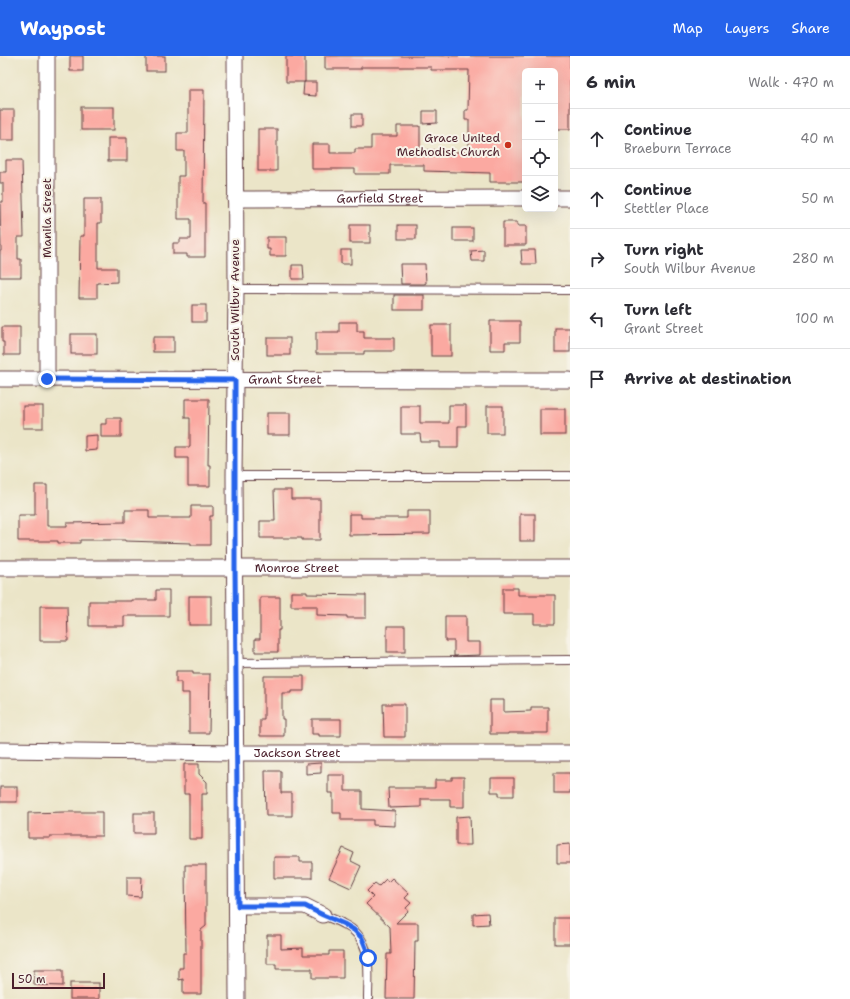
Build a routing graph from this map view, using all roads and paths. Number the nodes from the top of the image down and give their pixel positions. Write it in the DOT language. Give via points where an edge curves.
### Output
graph roads {
  1 [pos="47,56"];
  2 [pos="235,56"];
  3 [pos="522,198"];
  4 [pos="558,198"];
  5 [pos="570,198"];
  6 [pos="235,199"];
  7 [pos="236,289"];
  8 [pos="570,290"];
  9 [pos="0,379"];
  10 [pos="47,379"];
  11 [pos="235,380"];
  12 [pos="570,380"];
  13 [pos="234,476"];
  14 [pos="570,476"];
  15 [pos="0,568"];
  16 [pos="235,568"];
  17 [pos="570,568"];
  18 [pos="570,660"];
  19 [pos="236,663"];
  20 [pos="0,750"];
  21 [pos="236,753"];
  22 [pos="570,754"];
  23 [pos="238,906"];
  24 [pos="323,915"];
  25 [pos="237,999"];
  26 [pos="368,999"];
  1 -- 10 [label="street, Manila Street"];
  2 -- 6 [label="street, South Wilbur Avenue"];
  3 -- 6 [label="street, Garfield Street"];
  4 -- 5 [label="street"];
  6 -- 7 [label="street, South Wilbur Avenue"];
  7 -- 8 [label="lane"];
  7 -- 11 [label="street, South Wilbur Avenue"];
  9 -- 10 [label="street, Grant Street"];
  10 -- 11 [label="street, Grant Street"];
  11 -- 12 [label="street, Grant Street"];
  11 -- 13 [label="street, South Wilbur Avenue"];
  13 -- 14 [label="lane"];
  13 -- 16 [label="street, South Wilbur Avenue"];
  15 -- 16 [label="street, Monroe Street"];
  16 -- 17 [label="street, Monroe Street"];
  16 -- 19 [label="street, South Wilbur Avenue"];
  18 -- 19 [label="lane"];
  19 -- 21 [label="street, South Wilbur Avenue"];
  20 -- 21 [label="street, Jackson Street"];
  21 -- 22 [label="street, Jackson Street"];
  21 -- 23 [label="street, South Wilbur Avenue"];
  23 -- 24 [label="street" via="305,906"];
  23 -- 25 [label="street, South Wilbur Avenue"];
  24 -- 26 [label="lane" via="344,924 362,938 368,958"];
}
